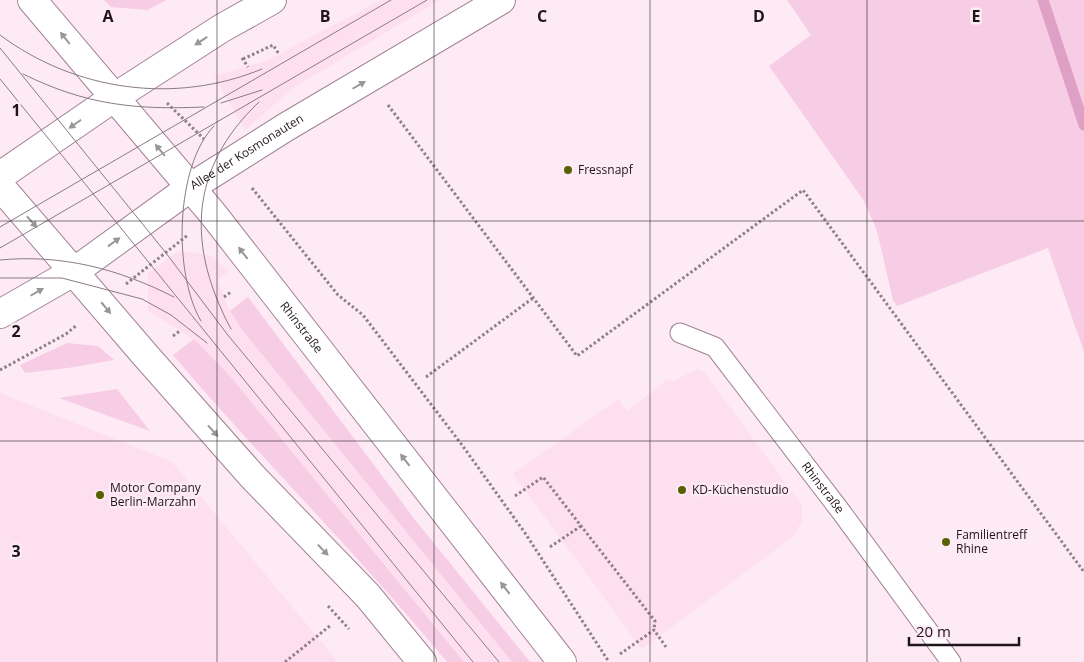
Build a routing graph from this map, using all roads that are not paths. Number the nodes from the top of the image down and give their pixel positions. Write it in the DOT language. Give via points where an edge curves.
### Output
graph roads {
  1 [pos="32,0"];
  2 [pos="272,0"];
  3 [pos="501,0"];
  4 [pos="115,97"];
  5 [pos="0,176"];
  6 [pos="0,186"];
  7 [pos="191,187"];
  8 [pos="75,271"];
  9 [pos="0,314"];
  10 [pos="680,333"];
  11 [pos="422,662"];
  12 [pos="562,662"];
  13 [pos="950,662"];
  4 -- 1 [label="main road, Rhinstraße, one-way"];
  2 -- 4 [label="main road, one-way"];
  7 -- 3 [label="main road, Allee der Kosmonauten, one-way"];
  4 -- 5 [label="main road, one-way"];
  7 -- 4 [label="main road, Rhinstraße, one-way"];
  6 -- 8 [label="main road, one-way"];
  8 -- 7 [label="main road, Allee der Kosmonauten, one-way"];
  12 -- 7 [label="main road, Rhinstraße, one-way"];
  9 -- 8 [label="main road, Allee der Kosmonauten, one-way"];
  8 -- 11 [label="main road, one-way" via="252,476 368,596"];
  10 -- 13 [label="lane, Rhinstraße" via="716,347"];
}
